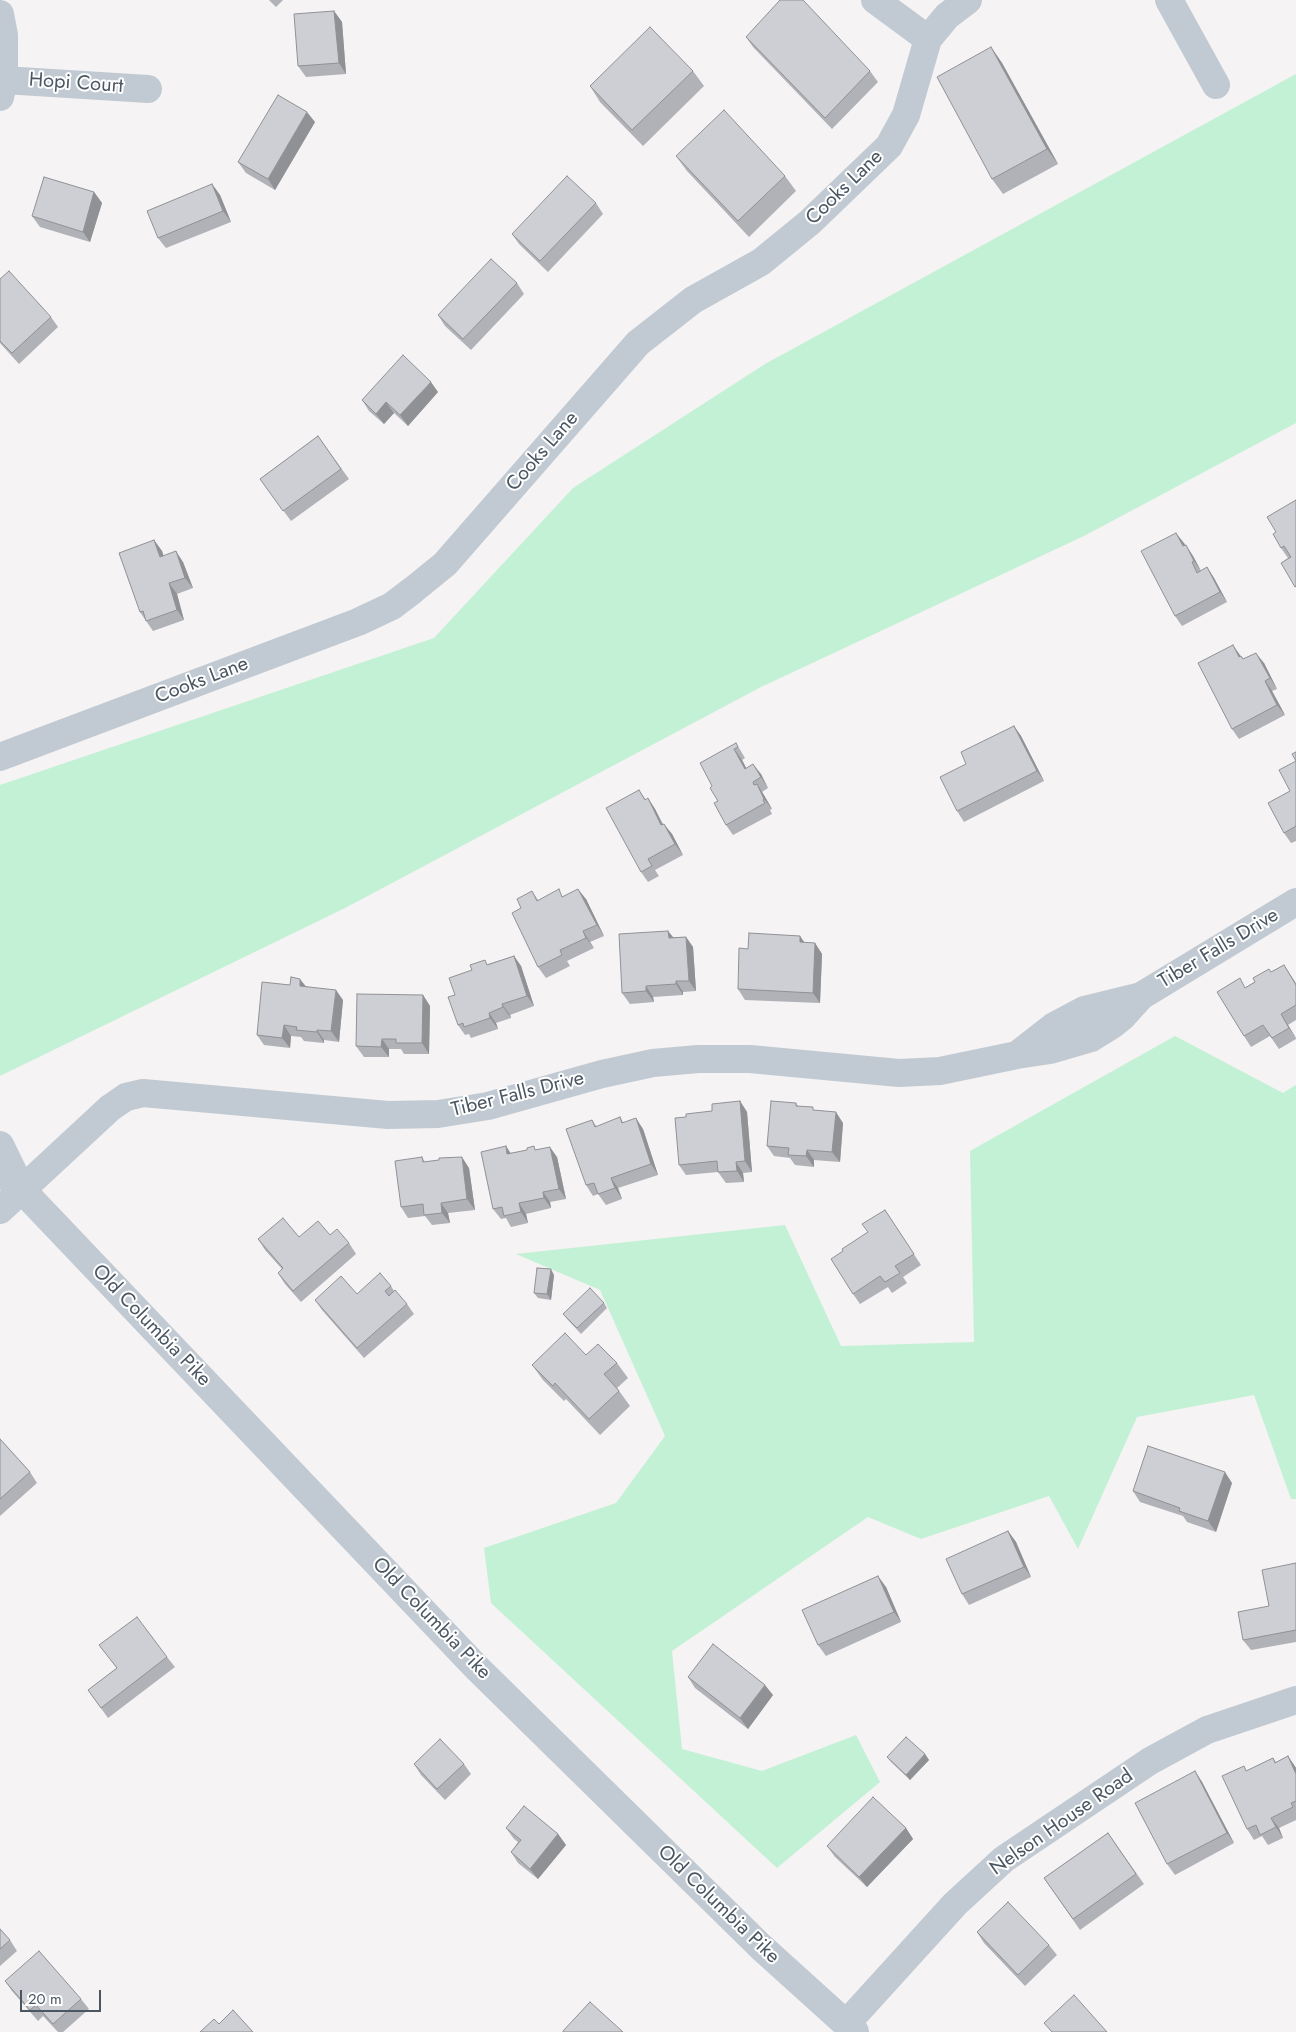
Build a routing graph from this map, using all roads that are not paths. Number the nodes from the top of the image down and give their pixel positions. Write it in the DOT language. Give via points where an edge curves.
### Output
graph roads {
  1 [pos="875,0"];
  2 [pos="968,0"];
  3 [pos="1169,0"];
  4 [pos="0,14"];
  5 [pos="928,39"];
  6 [pos="1216,85"];
  7 [pos="2,88"];
  8 [pos="148,89"];
  9 [pos="0,757"];
  10 [pos="1296,902"];
  11 [pos="0,1145"];
  12 [pos="0,1171"];
  13 [pos="22,1190"];
  14 [pos="0,1210"];
  15 [pos="1296,1700"];
  16 [pos="850,2028"];
  1 -- 5 [label="street"];
  2 -- 5 [label="street, Cooks Lane" via="947,16"];
  3 -- 6 [label="street"];
  4 -- 7 [label="street" via="4,35"];
  5 -- 9 [label="street, Cooks Lane" via="906,115 889,146 810,222 760,262 692,300 638,343 445,564 413,590 392,606 358,622"];
  7 -- 8 [label="street, Hopi Court"];
  10 -- 13 [label="street, Tiber Falls Drive" via="1141,996 1122,1017 1091,1038 1050,1050 940,1071 899,1073 750,1059 653,1063 488,1106 438,1114 388,1115 143,1093 126,1097 110,1108"];
  11 -- 13 [label="street, Old Columbia Pike"];
  12 -- 13 [label="street, Old Columbia Pike"];
  13 -- 14 [label="street, Tiber Falls Drive"];
  13 -- 16 [label="street, Old Columbia Pike" via="477,1668 746,1933"];
  15 -- 16 [label="street, Nelson House Road" via="1207,1730 1158,1756 1004,1859 955,1904"];
}
